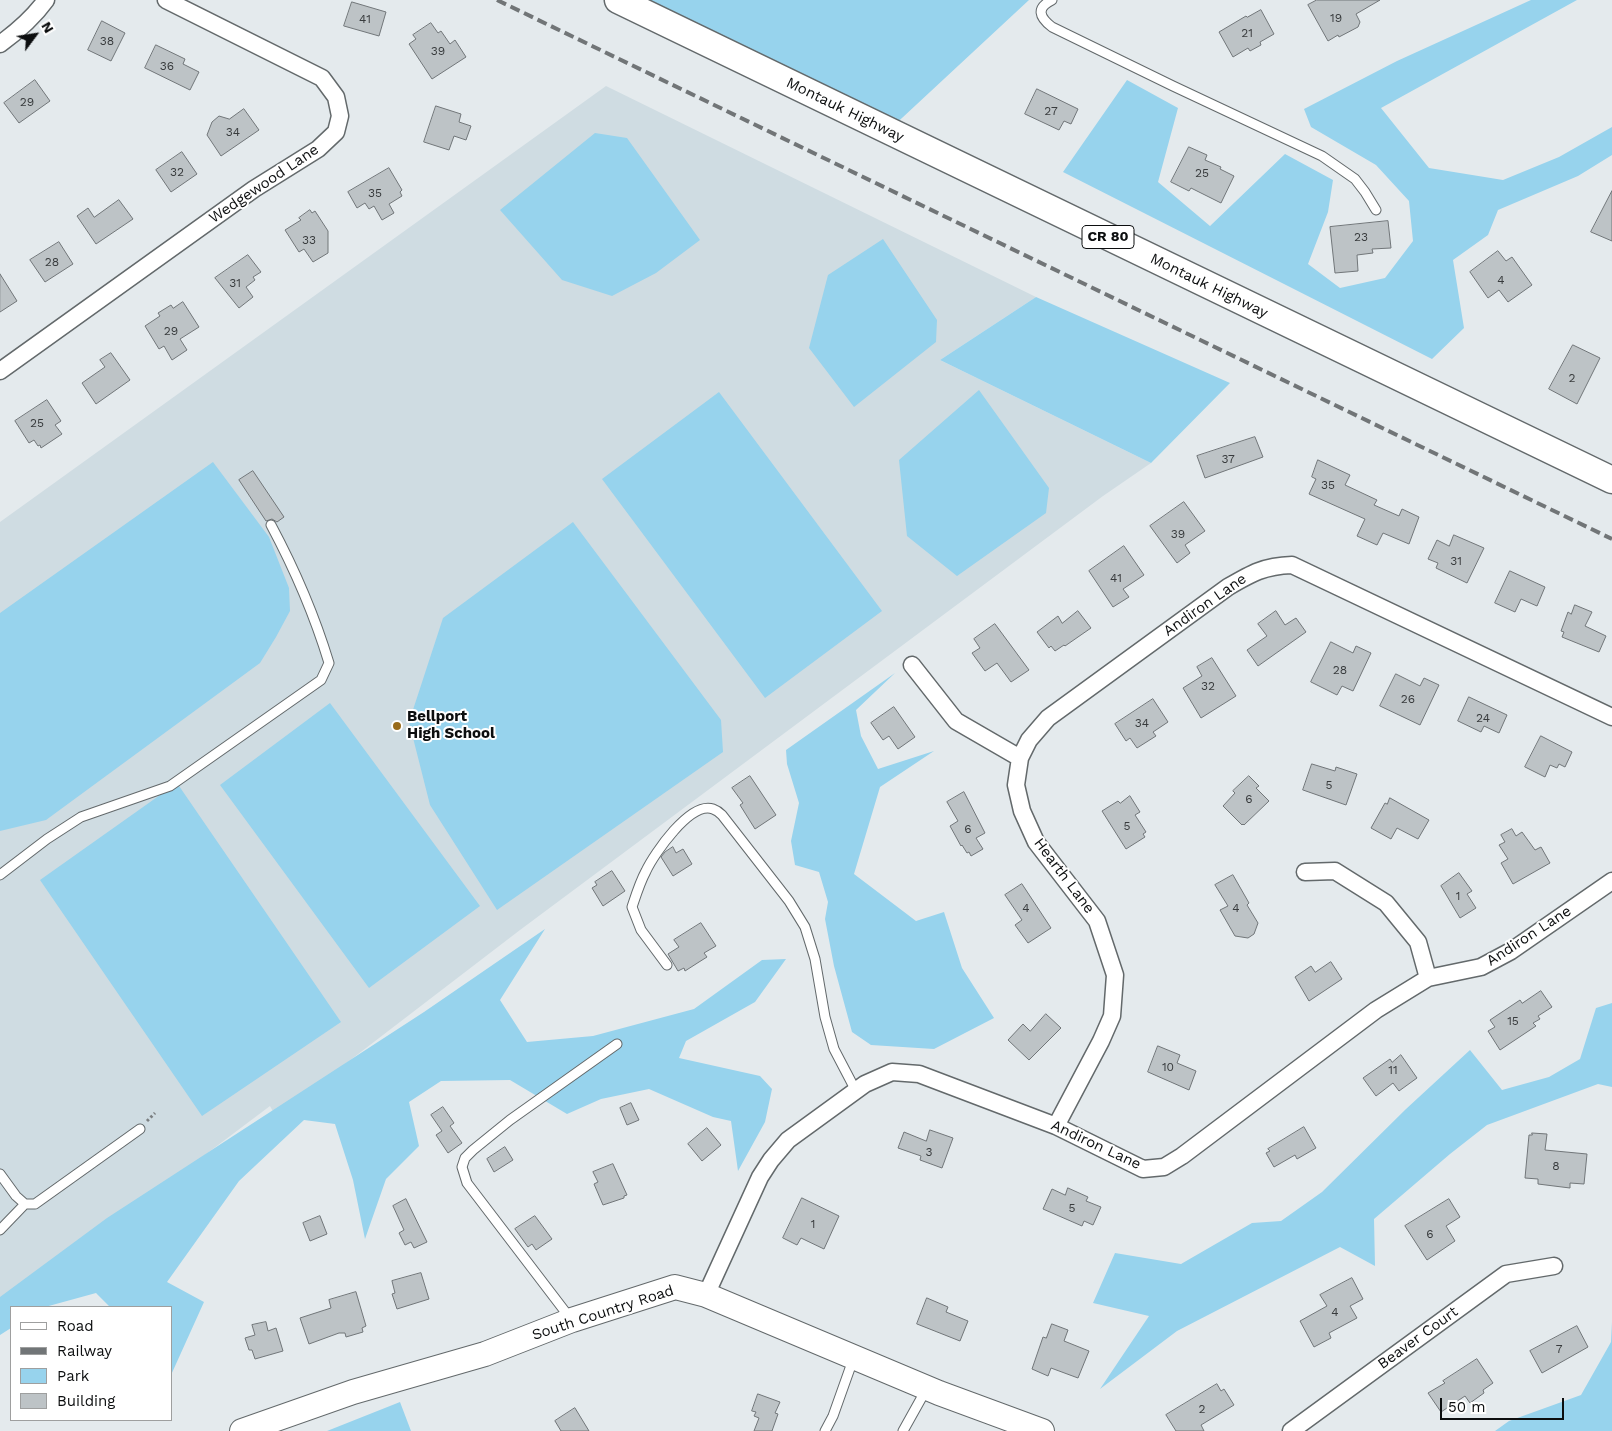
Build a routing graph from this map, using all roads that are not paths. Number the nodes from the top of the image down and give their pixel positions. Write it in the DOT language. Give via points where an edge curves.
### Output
graph roads {
  1 [pos="46,0"];
  2 [pos="166,0"];
  3 [pos="618,0"];
  4 [pos="1052,0"];
  5 [pos="0,44"];
  6 [pos="1376,210"];
  7 [pos="0,371"];
  8 [pos="1612,480"];
  9 [pos="271,525"];
  10 [pos="912,665"];
  11 [pos="1612,717"];
  12 [pos="1020,758"];
  13 [pos="1305,872"];
  14 [pos="0,875"];
  15 [pos="1612,881"];
  16 [pos="667,965"];
  17 [pos="1428,978"];
  18 [pos="617,1044"];
  19 [pos="856,1091"];
  20 [pos="1056,1126"];
  21 [pos="140,1129"];
  22 [pos="0,1174"];
  23 [pos="25,1204"];
  24 [pos="0,1230"];
  25 [pos="1554,1266"];
  26 [pos="706,1295"];
  27 [pos="572,1320"];
  28 [pos="854,1357"];
  29 [pos="927,1388"];
  30 [pos="242,1431"];
  31 [pos="825,1431"];
  32 [pos="903,1431"];
  33 [pos="1042,1431"];
  34 [pos="1291,1431"];
  1 -- 5 [label="street" via="37,13"];
  2 -- 7 [label="street, Wedgewood Lane" via="322,78 336,97 340,116 336,132 312,153 254,189"];
  3 -- 8 [label="main road, Montauk Highway / CR 80"];
  4 -- 6 [label="lane" via="1043,6 1041,13 1043,20 1052,27 1322,156 1355,179"];
  9 -- 14 [label="lane" via="323,644 329,663 321,680 170,786 81,817"];
  10 -- 12 [label="street" via="956,721"];
  11 -- 12 [label="street, Andiron Lane" via="1292,565 1273,566 1228,587 1048,718 1029,740"];
  12 -- 20 [label="street, Hearth Lane" via="1016,785 1022,811 1036,842 1097,921 1115,975 1112,1016"];
  13 -- 17 [label="street" via="1336,871 1386,903 1418,942"];
  15 -- 17 [label="street, Andiron Lane" via="1511,951 1481,967"];
  16 -- 19 [label="lane" via="641,930 632,907 646,871 668,837 691,814 703,808 713,809 722,815 805,926 834,1050"];
  17 -- 20 [label="street, Andiron Lane" via="1376,1010 1164,1167 1143,1169"];
  18 -- 27 [label="lane" via="510,1120 473,1150 462,1167 467,1183"];
  19 -- 20 [label="street, Andiron Lane" via="892,1072 919,1074"];
  19 -- 26 [label="street, Andiron Lane" via="788,1140 771,1160"];
  21 -- 23 [label="lane" via="35,1204"];
  22 -- 23 [label="lane"];
  23 -- 24 [label="lane"];
  25 -- 34 [label="street, Beaver Court" via="1506,1274"];
  26 -- 27 [label="main road, South Country Road" via="676,1288"];
  26 -- 28 [label="main road, South Country Road"];
  27 -- 30 [label="main road, South Country Road" via="485,1354 353,1392"];
  28 -- 29 [label="main road, South Country Road"];
  28 -- 31 [label="lane"];
  29 -- 32 [label="lane"];
  29 -- 33 [label="main road, South Country Road"];
}
